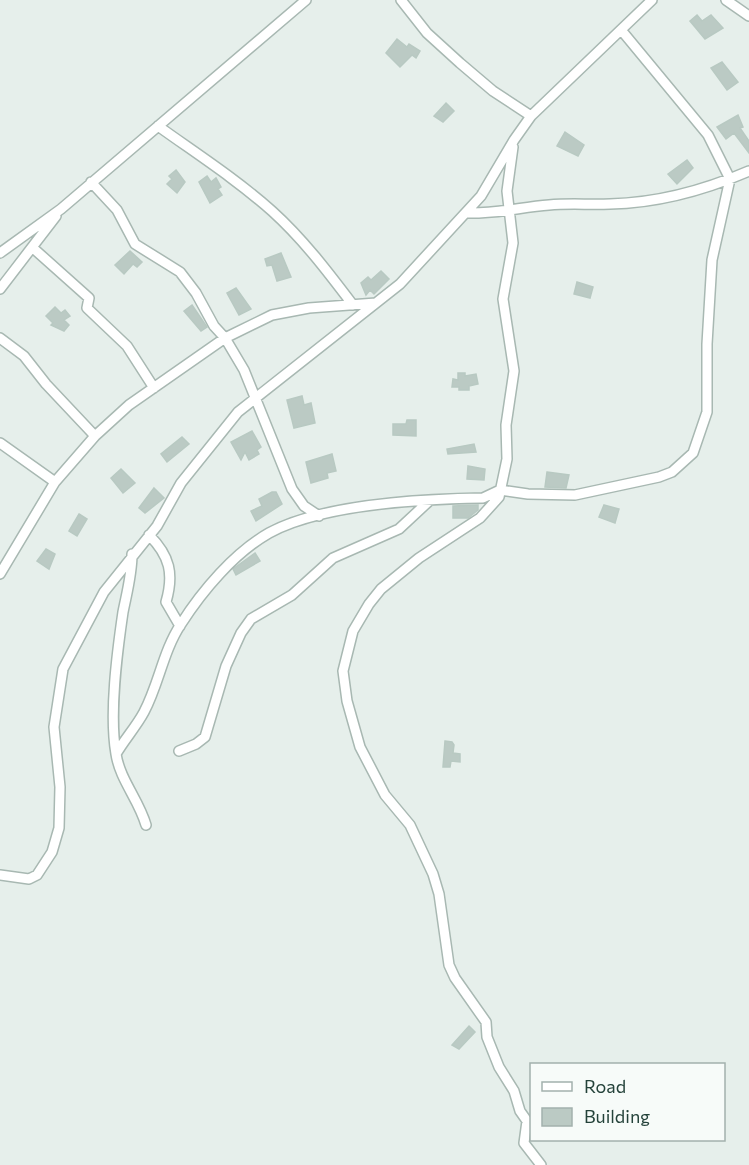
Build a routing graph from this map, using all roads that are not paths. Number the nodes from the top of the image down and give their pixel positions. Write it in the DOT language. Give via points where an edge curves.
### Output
graph roads {
  1 [pos="306,0"];
  2 [pos="401,0"];
  3 [pos="652,0"];
  4 [pos="726,0"];
  5 [pos="749,16"];
  6 [pos="622,31"];
  7 [pos="531,116"];
  8 [pos="158,126"];
  9 [pos="514,140"];
  10 [pos="749,171"];
  11 [pos="730,179"];
  12 [pos="91,182"];
  13 [pos="61,209"];
  14 [pos="510,210"];
  15 [pos="467,213"];
  16 [pos="33,248"];
  17 [pos="0,253"];
  18 [pos="0,289"];
  19 [pos="376,303"];
  20 [pos="353,304"];
  21 [pos="0,338"];
  22 [pos="225,338"];
  23 [pos="154,388"];
  24 [pos="255,398"];
  25 [pos="95,436"];
  26 [pos="0,443"];
  27 [pos="55,482"];
  28 [pos="501,490"];
  29 [pos="428,502"];
  30 [pos="320,516"];
  31 [pos="148,535"];
  32 [pos="132,554"];
  33 [pos="3,562"];
  34 [pos="0,574"];
  35 [pos="180,626"];
  36 [pos="179,751"];
  37 [pos="116,754"];
  38 [pos="147,825"];
  39 [pos="0,875"];
  40 [pos="541,1165"];
  1 -- 8 [label="street"];
  2 -- 7 [label="street" via="427,33 469,72"];
  3 -- 6 [label="street"];
  4 -- 5 [label="street"];
  6 -- 7 [label="street"];
  6 -- 11 [label="street" via="708,135"];
  7 -- 9 [label="street"];
  8 -- 12 [label="street"];
  8 -- 20 [label="street" via="228,174 273,212"];
  9 -- 14 [label="street" via="507,191"];
  9 -- 15 [label="street"];
  10 -- 11 [label="street"];
  11 -- 14 [label="street" via="700,190 648,200"];
  11 -- 28 [label="street" via="712,260 707,344 709,405 693,453 672,472 611,489 568,496"];
  12 -- 13 [label="street"];
  12 -- 22 [label="street" via="117,210 135,244 172,267 189,283 214,327"];
  13 -- 16 [label="street"];
  13 -- 17 [label="street"];
  14 -- 15 [label="street"];
  14 -- 28 [label="street" via="513,243 502,299 514,371"];
  15 -- 19 [label="street" via="400,284"];
  16 -- 18 [label="street"];
  16 -- 23 [label="street" via="88,297 86,307 127,346"];
  19 -- 20 [label="street"];
  19 -- 24 [label="street"];
  20 -- 22 [label="street" via="286,311"];
  21 -- 25 [label="street" via="24,356"];
  22 -- 23 [label="street"];
  22 -- 24 [label="street"];
  23 -- 25 [label="street" via="118,412"];
  24 -- 30 [label="street" via="292,489 304,506"];
  24 -- 31 [label="street" via="222,431"];
  25 -- 27 [label="street"];
  26 -- 27 [label="street"];
  27 -- 33 [label="street"];
  28 -- 29 [label="street" via="487,497"];
  28 -- 40 [label="street" via="495,504 480,518 419,558 381,589 353,631 343,671 360,747 385,795 419,842 439,894 449,965 486,1022 487,1037 499,1067 527,1121 524,1143"];
  29 -- 30 [label="street" via="372,505"];
  29 -- 36 [label="street" via="399,529 333,558 292,595 251,620 226,666 205,737"];
  30 -- 35 [label="street" via="280,528 246,548 199,597"];
  31 -- 32 [label="street"];
  31 -- 35 [label="street" via="168,562 171,583 166,602"];
  32 -- 37 [label="street" via="114,714"];
  32 -- 39 [label="street" via="104,592 63,669 54,727 60,787 59,828 52,852 37,875 29,879"];
  33 -- 34 [label="street"];
  35 -- 37 [label="street" via="144,712"];
  37 -- 38 [label="street" via="120,772"];
}
